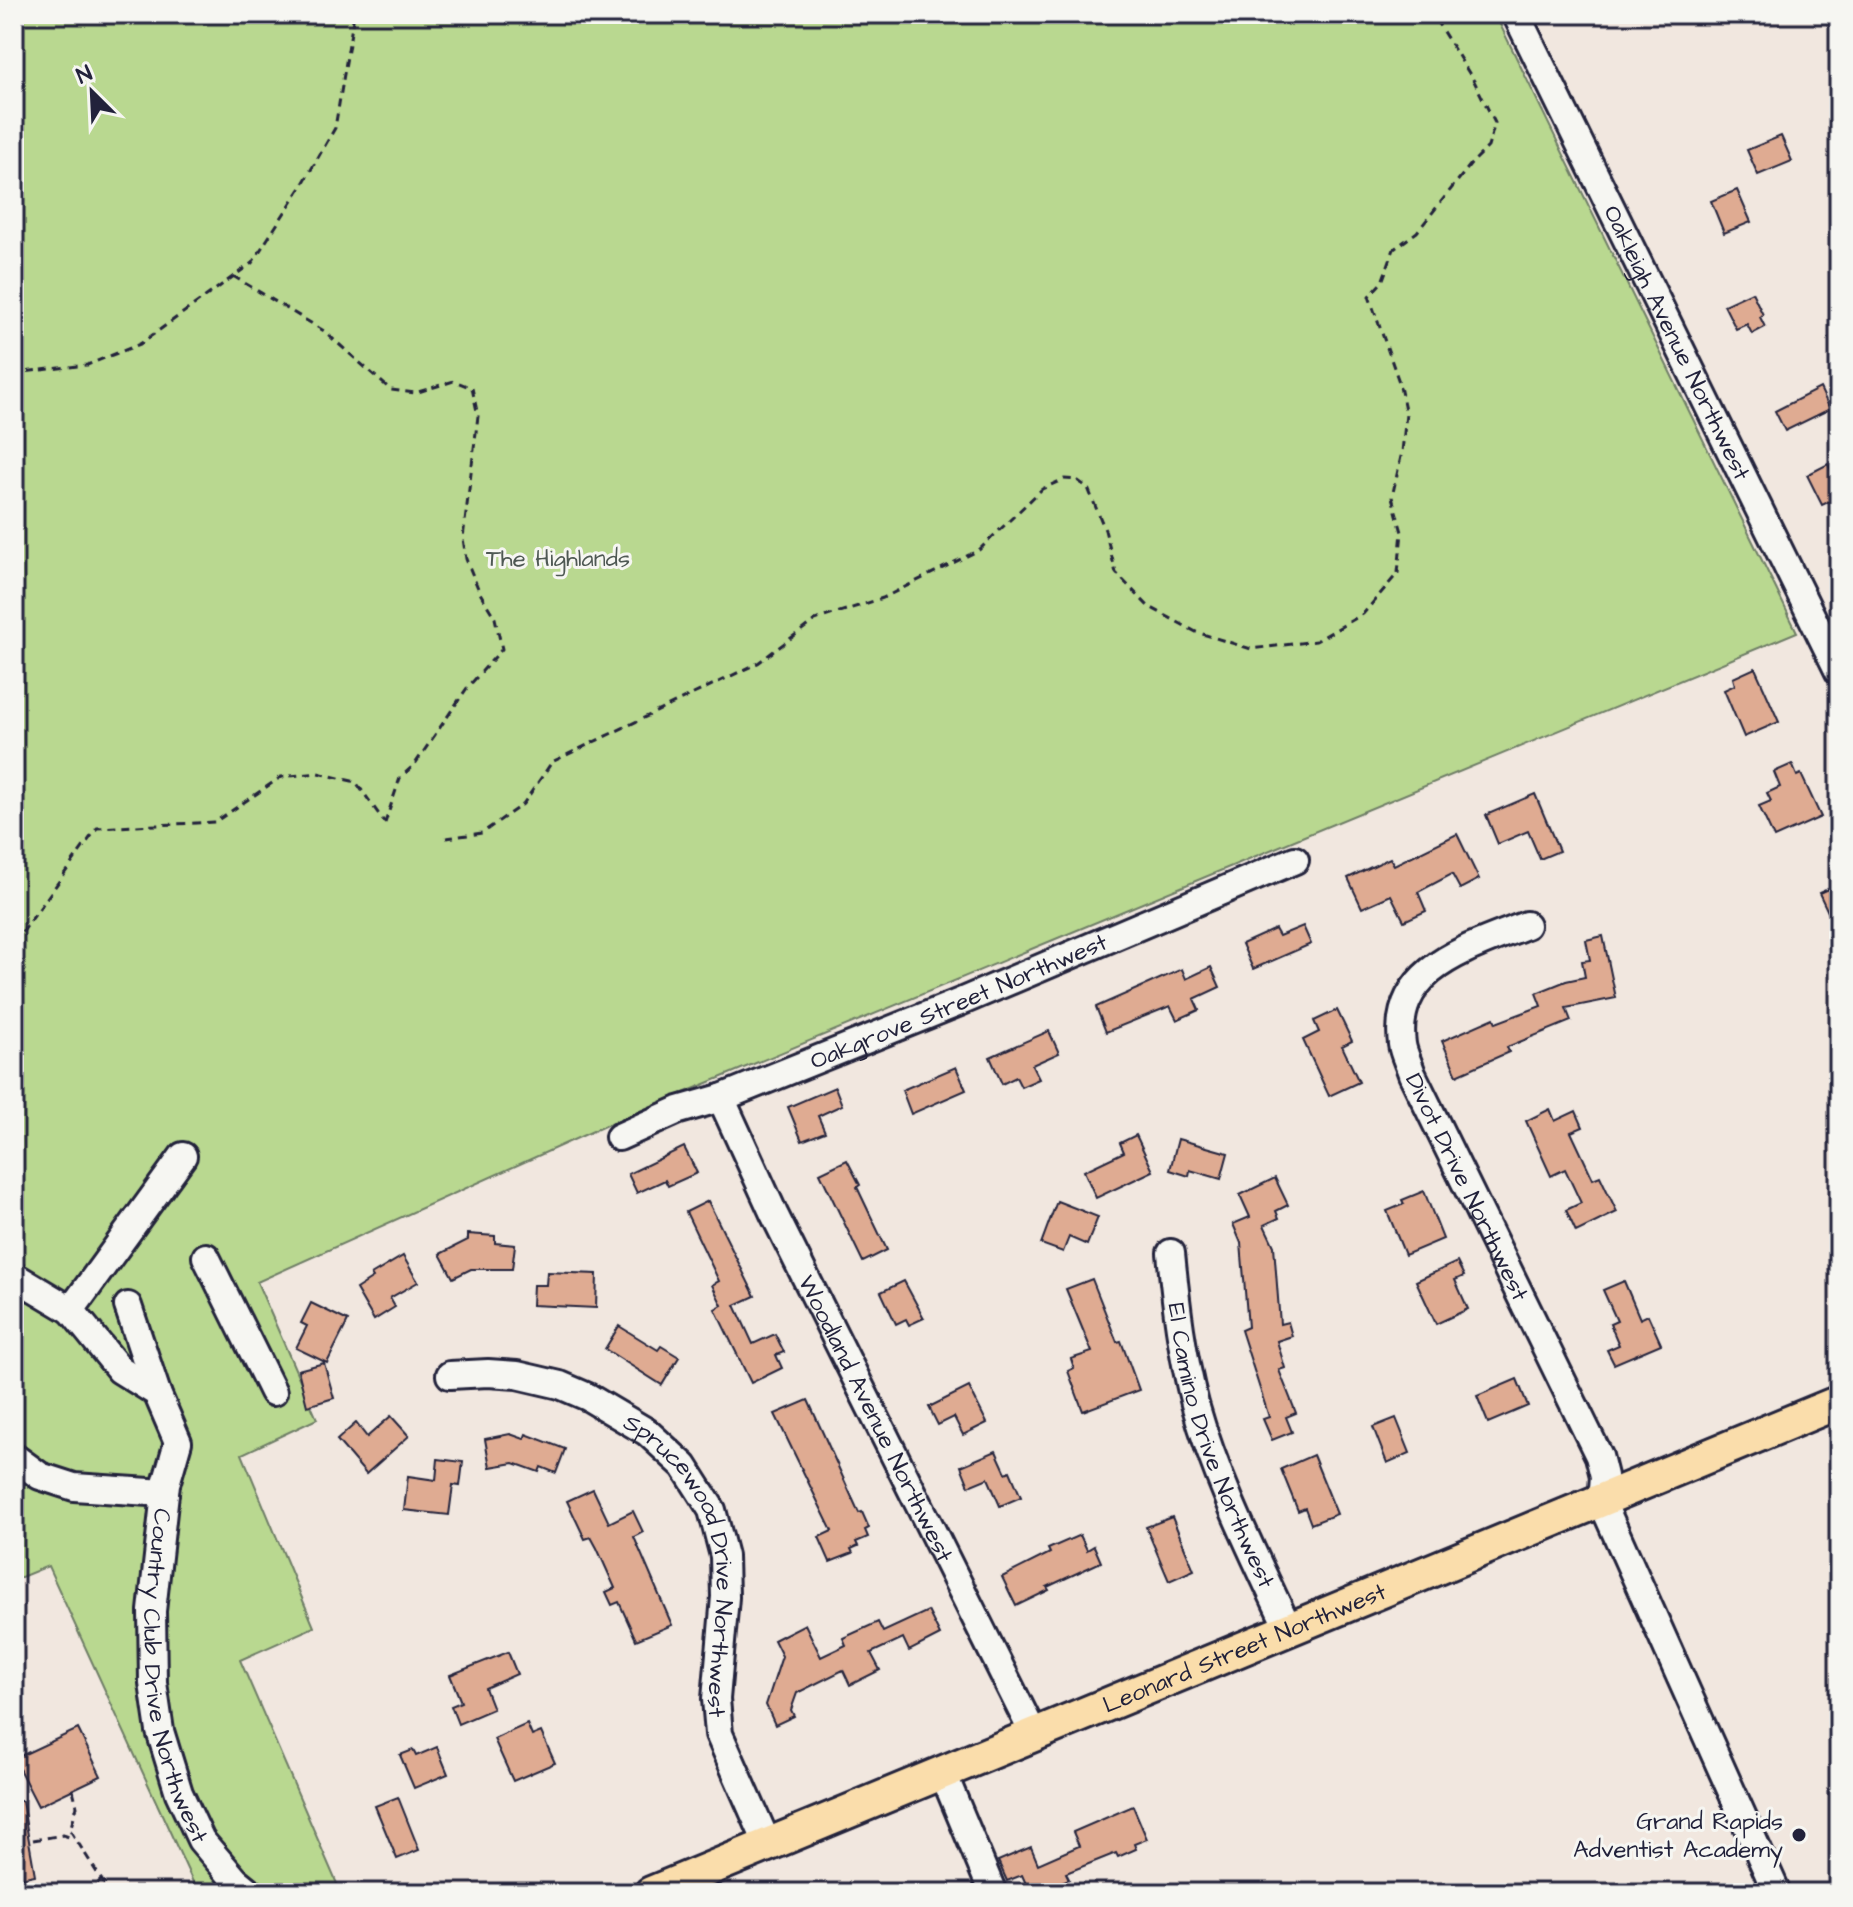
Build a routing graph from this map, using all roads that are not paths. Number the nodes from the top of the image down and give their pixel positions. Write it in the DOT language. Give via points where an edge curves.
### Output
graph roads {
  1 [pos="1516,14"];
  2 [pos="1839,672"];
  3 [pos="1295,860"];
  4 [pos="1526,925"];
  5 [pos="721,1098"];
  6 [pos="619,1137"];
  7 [pos="183,1156"];
  8 [pos="1171,1253"];
  9 [pos="206,1257"];
  10 [pos="14,1276"];
  11 [pos="128,1306"];
  12 [pos="71,1310"];
  13 [pos="450,1375"];
  14 [pos="273,1392"];
  15 [pos="157,1393"];
  16 [pos="1838,1404"];
  17 [pos="14,1457"];
  18 [pos="165,1489"];
  19 [pos="1602,1502"];
  20 [pos="1289,1630"];
  21 [pos="1034,1735"];
  22 [pos="943,1773"];
  23 [pos="768,1845"];
  24 [pos="251,1893"];
  25 [pos="651,1893"];
  26 [pos="993,1893"];
  27 [pos="1777,1893"];
  1 -- 2 [label="street, Oakleigh Avenue Northwest"];
  3 -- 5 [label="street, Oakgrove Street Northwest"];
  4 -- 19 [label="street, Divot Drive Northwest" via="1450,956 1423,974 1403,1008 1402,1044 1599,1456"];
  5 -- 6 [label="street, Oakgrove Street Northwest"];
  5 -- 21 [label="street, Woodland Avenue Northwest"];
  7 -- 12 [label="street"];
  8 -- 20 [label="street, El Camino Drive Northwest" via="1179,1331 1209,1448"];
  9 -- 14 [label="street"];
  10 -- 12 [label="street"];
  11 -- 15 [label="street, Country Club Drive Northwest"];
  12 -- 15 [label="street" via="120,1370"];
  13 -- 23 [label="street, Sprucewood Drive Northwest" via="517,1375 560,1385 647,1432 684,1466 712,1510 724,1556 719,1734"];
  15 -- 18 [label="street, Country Club Drive Northwest" via="178,1442"];
  16 -- 19 [label="main road, Leonard Street Northwest"];
  17 -- 18 [label="street" via="40,1476 74,1487"];
  18 -- 24 [label="street, Country Club Drive Northwest" via="152,1611 160,1731 179,1793 201,1840"];
  19 -- 20 [label="main road, Leonard Street Northwest"];
  19 -- 27 [label="street"];
  20 -- 21 [label="main road, Leonard Street Northwest"];
  21 -- 22 [label="main road, Leonard Street Northwest"];
  22 -- 23 [label="main road, Leonard Street Northwest"];
  22 -- 26 [label="street"];
  23 -- 25 [label="main road, Leonard Street Northwest"];
}
